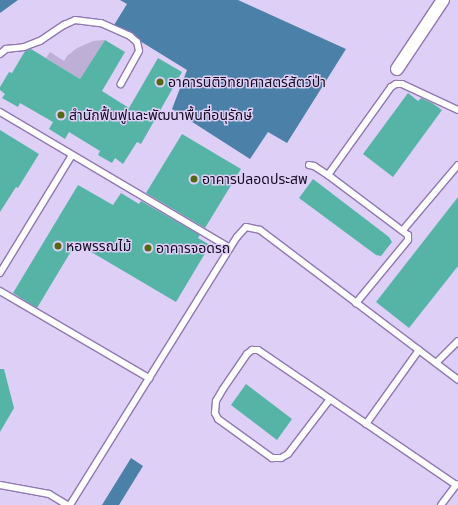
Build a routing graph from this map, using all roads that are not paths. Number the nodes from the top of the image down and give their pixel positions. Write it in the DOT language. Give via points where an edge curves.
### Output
graph roads {
  1 [pos="443,0"];
  2 [pos="0,54"];
  3 [pos="397,70"];
  4 [pos="121,84"];
  5 [pos="458,110"];
  6 [pos="0,112"];
  7 [pos="72,155"];
  8 [pos="309,165"];
  9 [pos="458,165"];
  10 [pos="328,175"];
  11 [pos="403,230"];
  12 [pos="230,248"];
  13 [pos="0,273"];
  14 [pos="0,291"];
  15 [pos="356,303"];
  16 [pos="458,341"];
  17 [pos="419,350"];
  18 [pos="436,363"];
  19 [pos="149,378"];
  20 [pos="458,380"];
  21 [pos="330,399"];
  22 [pos="366,424"];
  23 [pos="457,484"];
  24 [pos="0,485"];
  25 [pos="69,505"];
  26 [pos="441,505"];
  1 -- 3 [label="street"];
  2 -- 4 [label="lane" via="40,41 75,20 101,23 138,42 139,51"];
  5 -- 10 [label="lane" via="402,84 396,84 391,87"];
  6 -- 7 [label="lane"];
  7 -- 12 [label="lane"];
  7 -- 13 [label="lane"];
  8 -- 10 [label="lane"];
  9 -- 11 [label="lane"];
  10 -- 11 [label="lane"];
  11 -- 15 [label="lane" via="408,235 408,240"];
  12 -- 15 [label="lane" via="241,230 260,230"];
  12 -- 19 [label="lane"];
  14 -- 19 [label="lane"];
  15 -- 17 [label="lane"];
  16 -- 18 [label="lane"];
  17 -- 18 [label="lane"];
  17 -- 22 [label="lane"];
  18 -- 20 [label="lane"];
  19 -- 25 [label="lane"];
  21 -- 21 [label="lane" via="288,454 281,458 272,458 218,419 215,413 216,401 223,389 252,350 258,350"];
  21 -- 22 [label="lane"];
  22 -- 23 [label="lane"];
  23 -- 26 [label="lane"];
  24 -- 25 [label="lane" via="44,492"];
}
